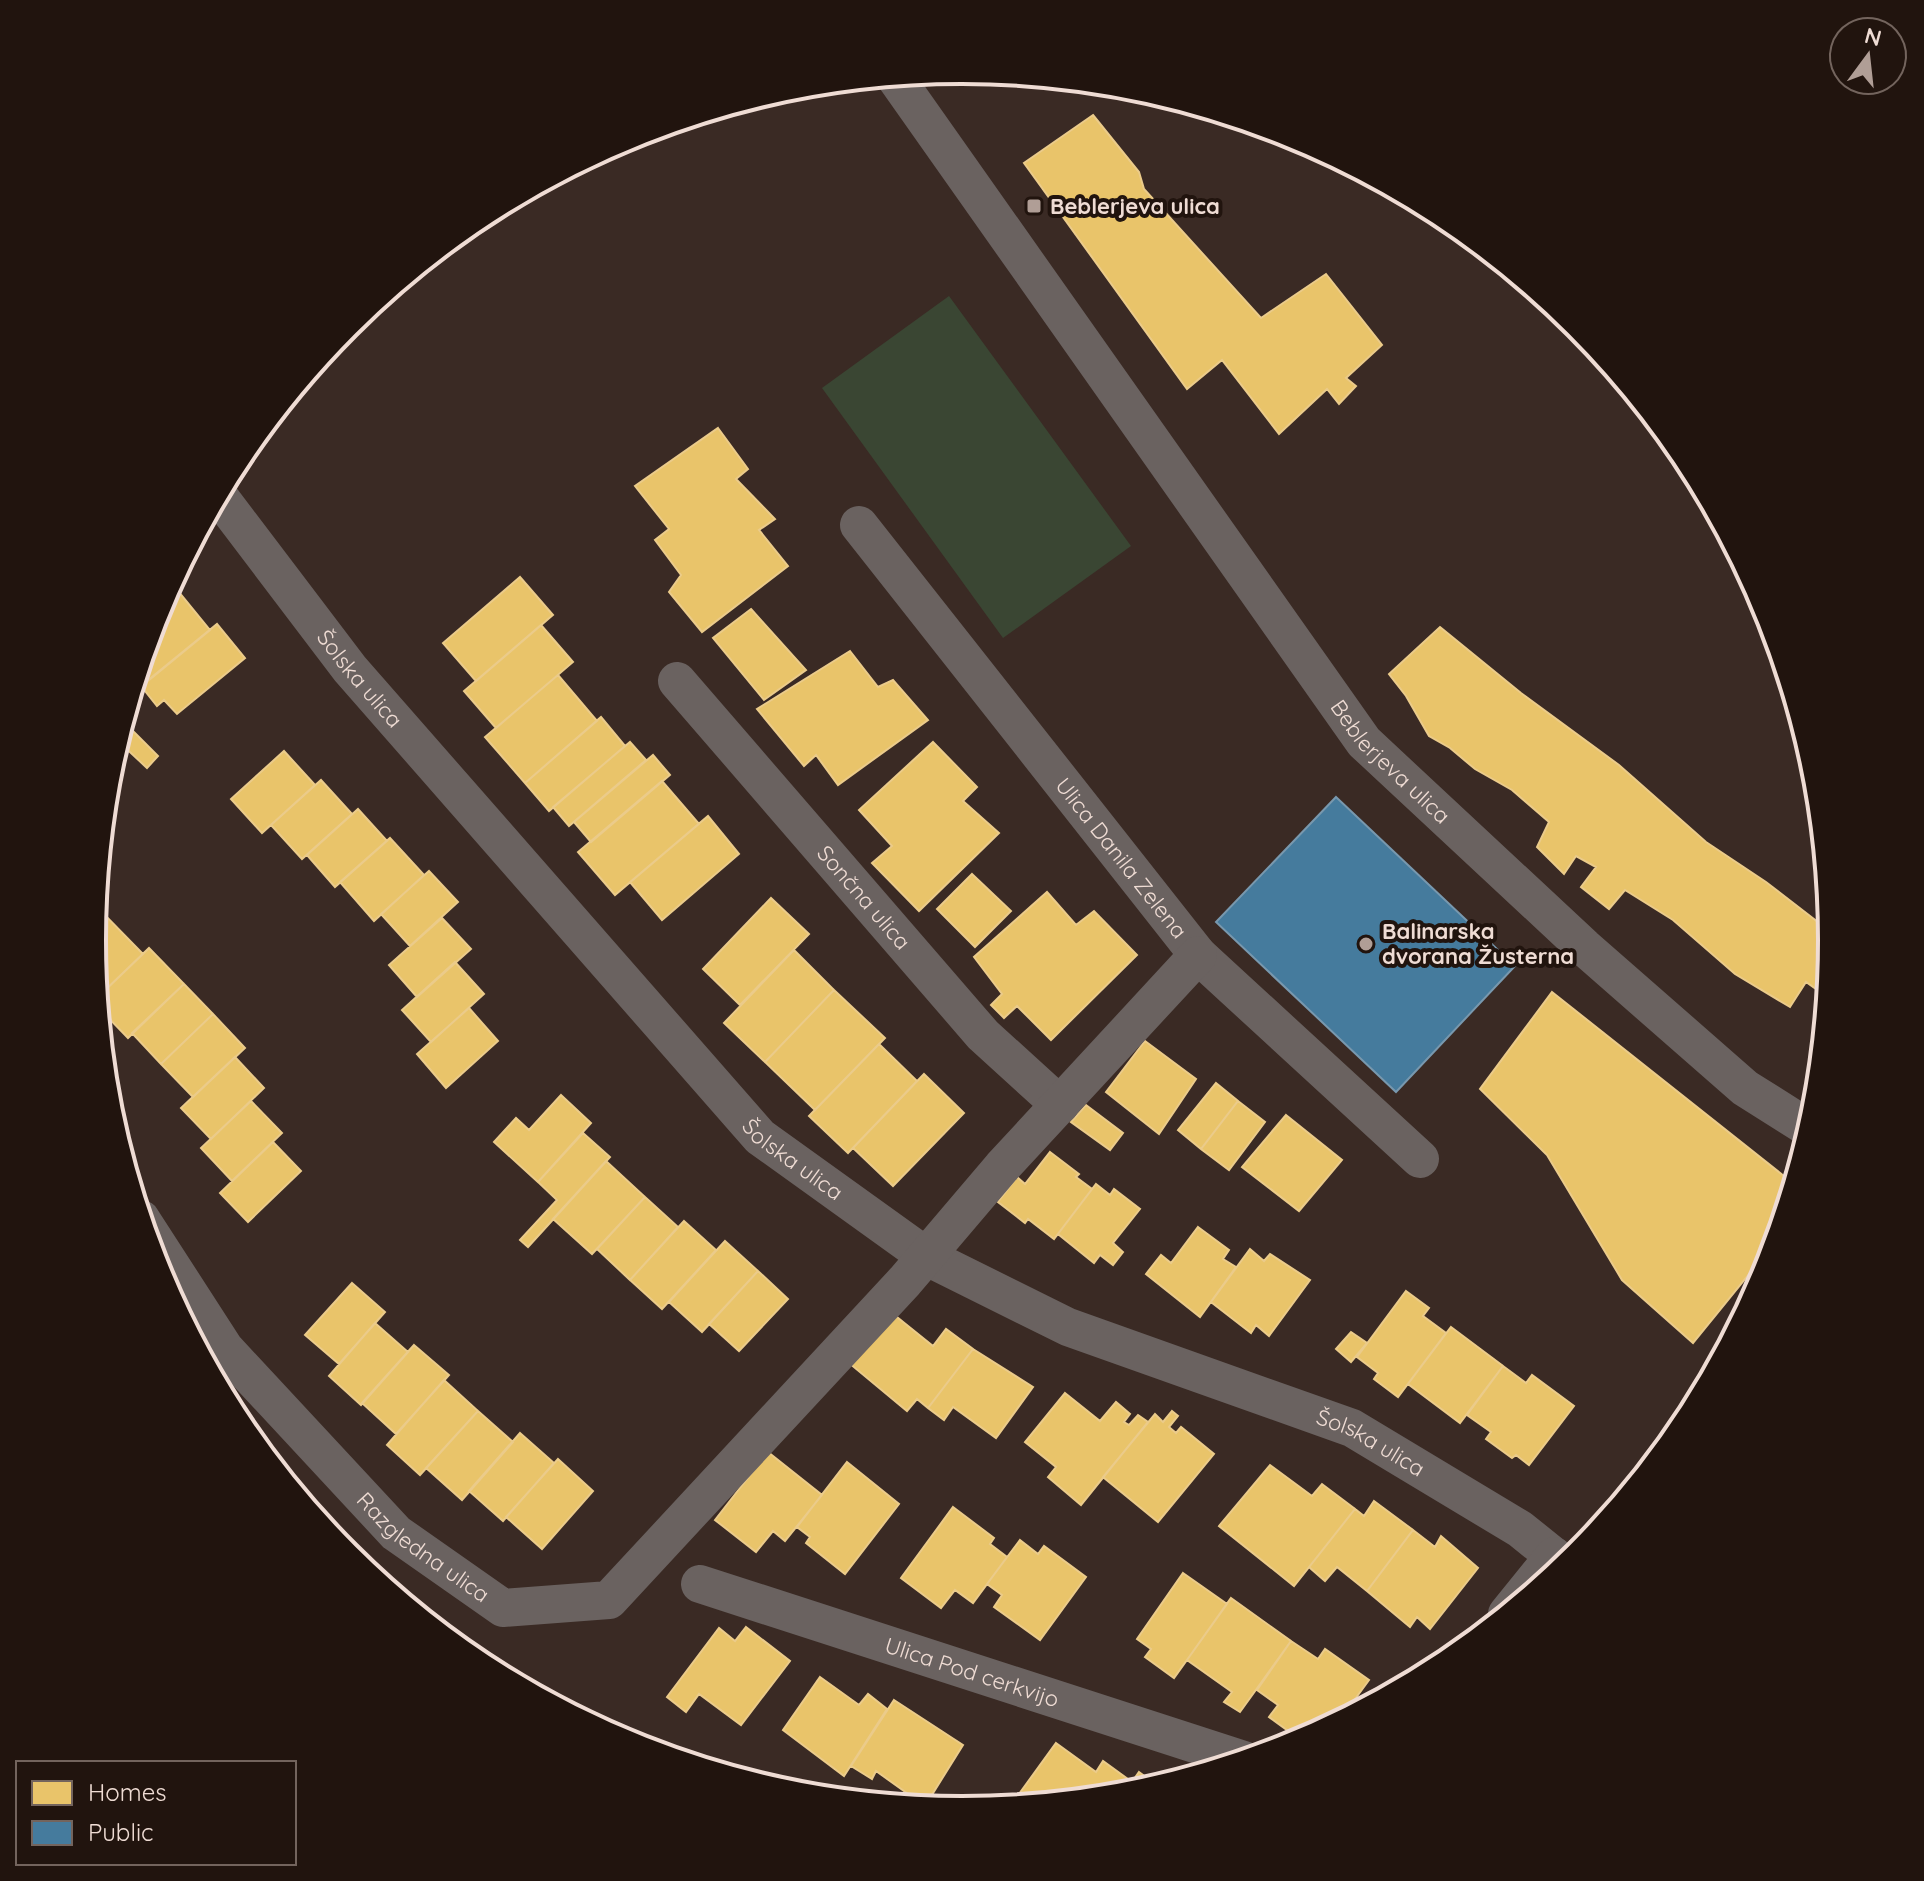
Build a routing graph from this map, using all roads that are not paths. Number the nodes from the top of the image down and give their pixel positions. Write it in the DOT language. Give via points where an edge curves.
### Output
graph roads {
  1 [pos="902,86"];
  2 [pos="225,504"];
  3 [pos="859,525"];
  4 [pos="677,681"];
  5 [pos="1198,955"];
  6 [pos="1060,1105"];
  7 [pos="1799,1122"];
  8 [pos="1420,1159"];
  9 [pos="927,1257"];
  10 [pos="169,1262"];
  11 [pos="1556,1557"];
  12 [pos="700,1584"];
  13 [pos="1228,1755"];
  1 -- 7 [label="street, Beblerjeva ulica" via="1364,742 1745,1088"];
  2 -- 9 [label="street, Šolska ulica" via="350,669 760,1137"];
  3 -- 5 [label="street, Ulica Danila Zelena"];
  4 -- 6 [label="street, Sončna ulica" via="983,1035"];
  5 -- 6 [label="street, Razgledna ulica"];
  5 -- 8 [label="street, Ulica Danila Zelena"];
  6 -- 9 [label="street, Razgledna ulica"];
  9 -- 10 [label="street, Razgledna ulica" via="609,1600 503,1608 396,1533 225,1349"];
  9 -- 11 [label="street, Šolska ulica" via="1068,1327 1352,1428 1520,1529"];
  12 -- 13 [label="street, Ulica Pod cerkvijo"];
}
